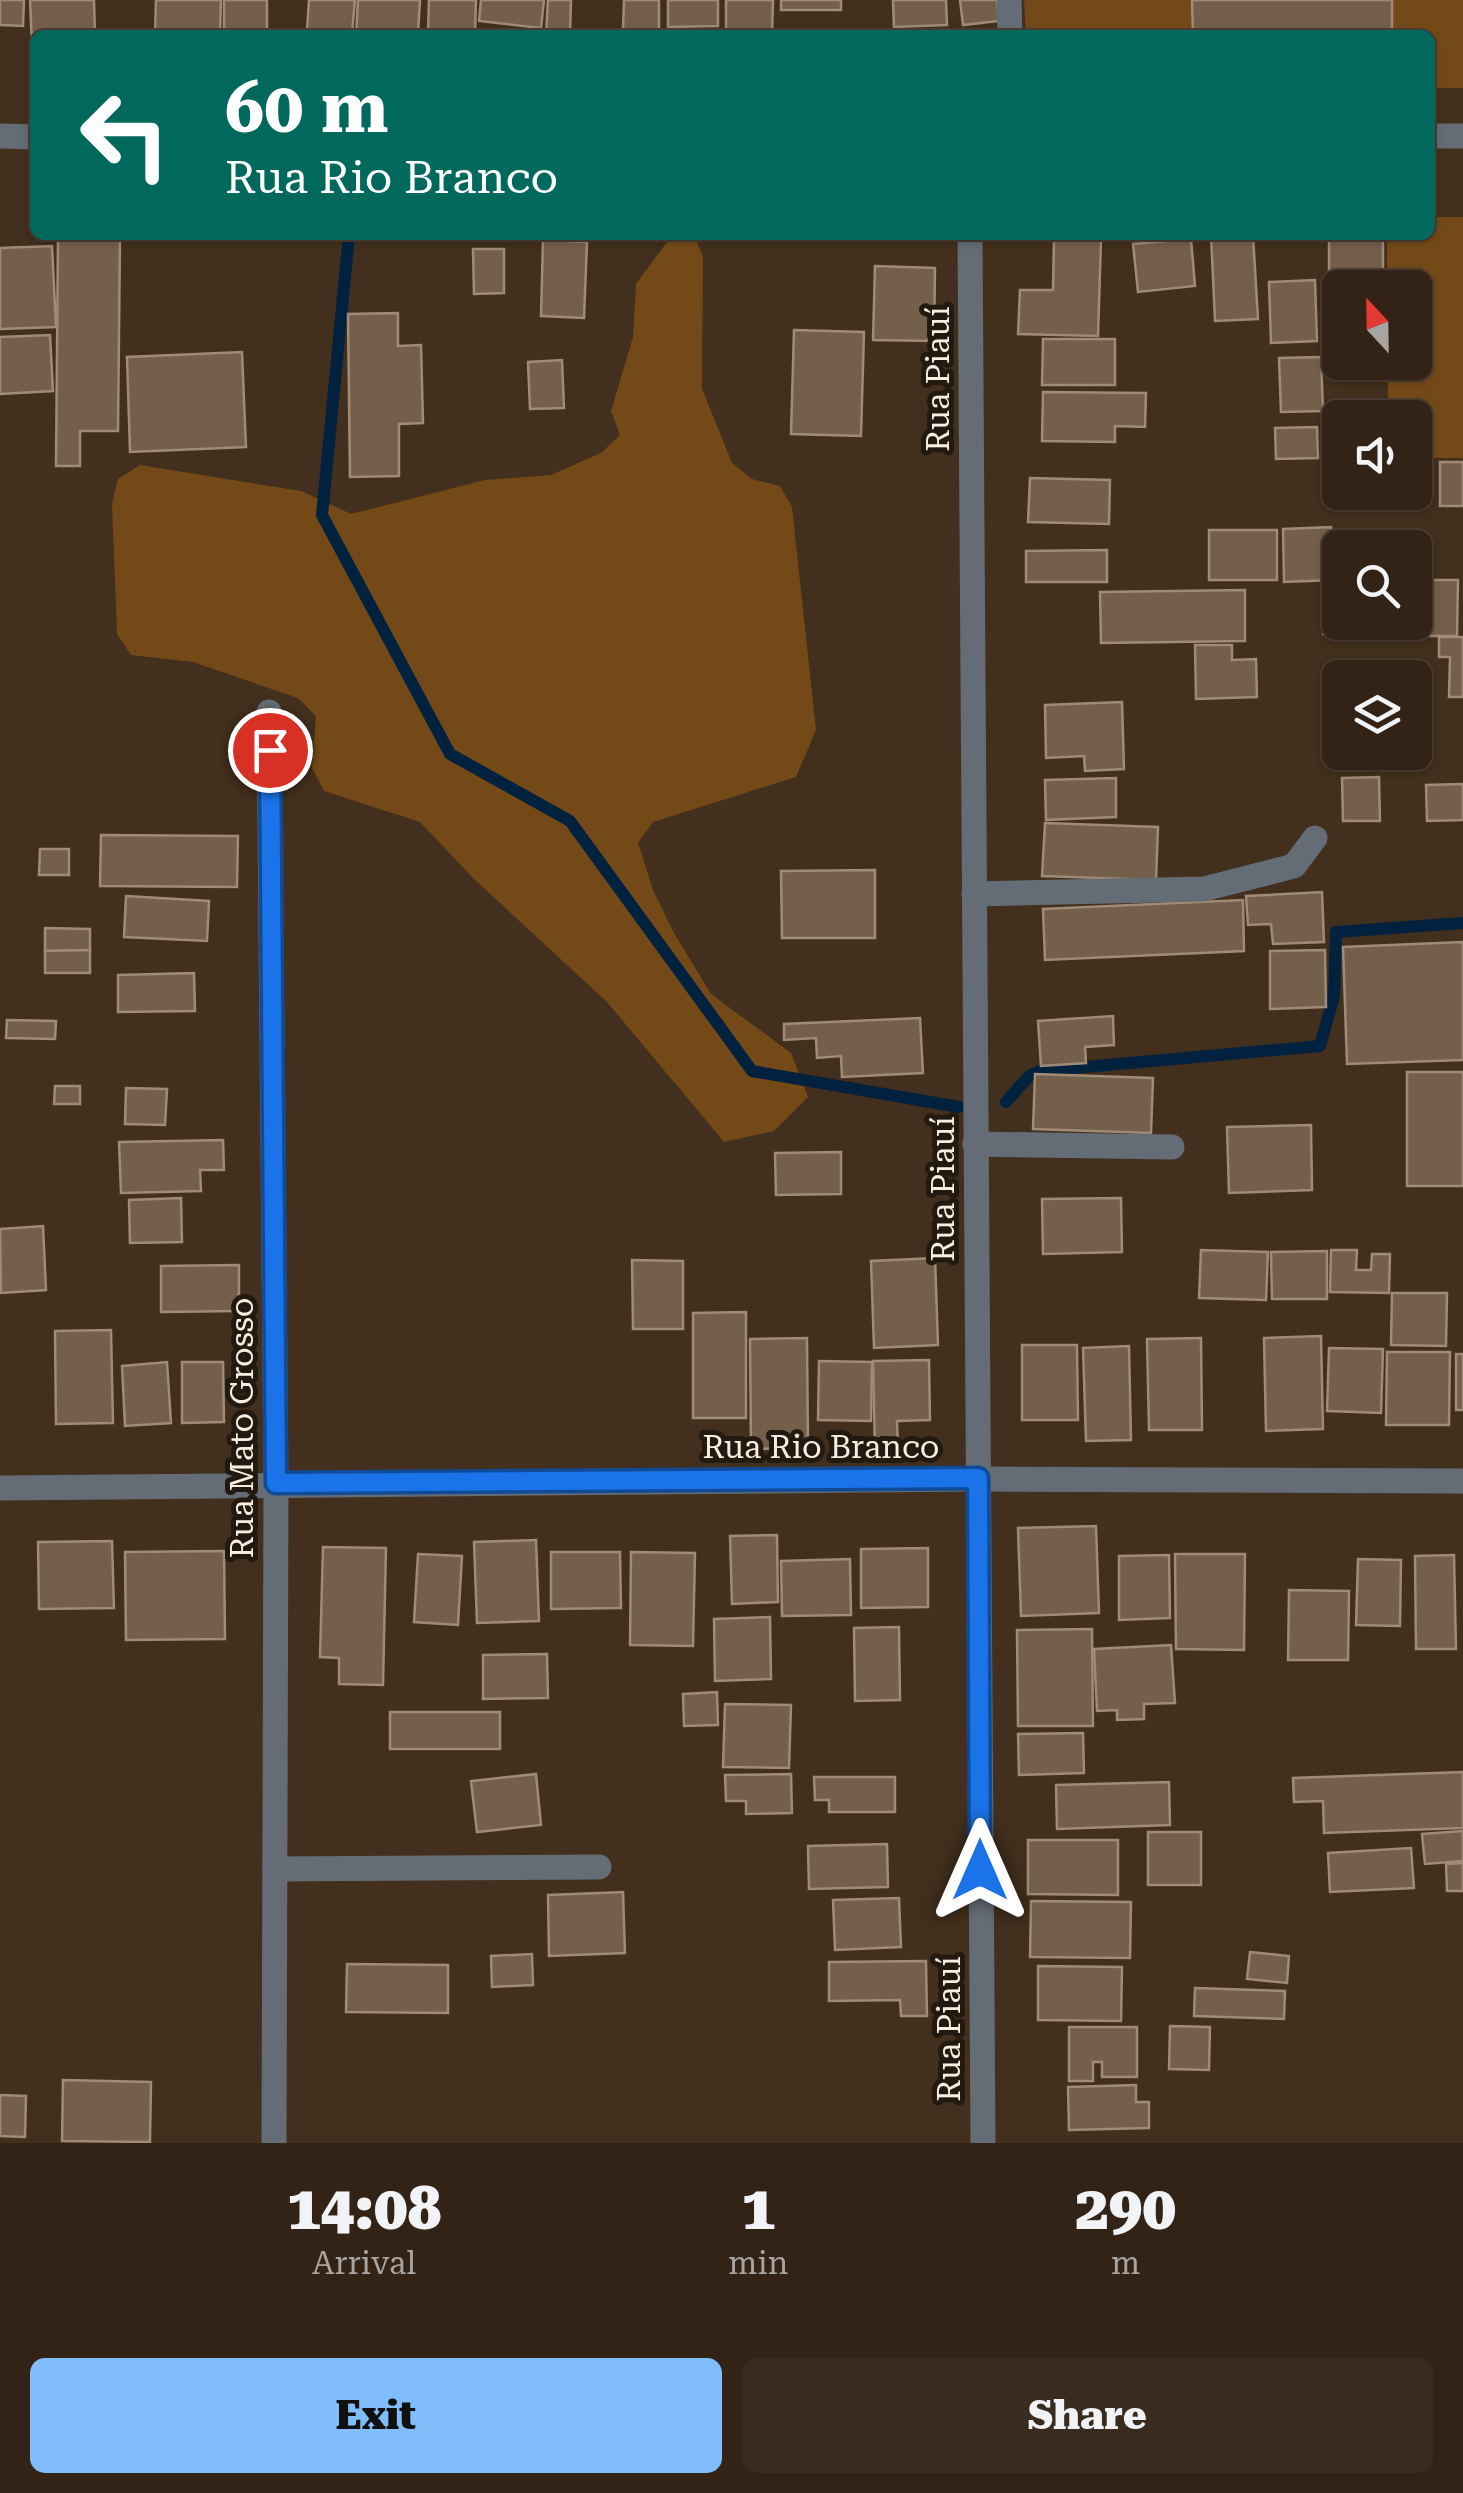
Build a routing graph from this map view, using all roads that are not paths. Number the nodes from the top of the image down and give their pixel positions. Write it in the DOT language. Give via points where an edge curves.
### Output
graph roads {
  1 [pos="1009,0"];
  2 [pos="1010,30"];
  3 [pos="0,136"];
  4 [pos="30,136"];
  5 [pos="1435,136"];
  6 [pos="1463,136"];
  7 [pos="970,240"];
  8 [pos="270,712"];
  9 [pos="1314,838"];
  10 [pos="974,894"];
  11 [pos="975,1144"];
  12 [pos="1172,1147"];
  13 [pos="978,1478"];
  14 [pos="1463,1481"];
  15 [pos="276,1483"];
  16 [pos="0,1488"];
  17 [pos="599,1867"];
  18 [pos="274,1869"];
  19 [pos="274,2143"];
  20 [pos="983,2143"];
  1 -- 2 [label="street"];
  3 -- 4 [label="street"];
  5 -- 6 [label="street"];
  7 -- 10 [label="street, Rua Piauí"];
  8 -- 15 [label="street, Rua Mato Grosso"];
  9 -- 10 [label="street" via="1294,866 1204,889"];
  10 -- 11 [label="street, Rua Piauí"];
  11 -- 12 [label="street"];
  11 -- 13 [label="street, Rua Piauí"];
  13 -- 14 [label="street, Rua Rio Branco"];
  13 -- 15 [label="street, Rua Rio Branco"];
  13 -- 20 [label="street, Rua Piauí"];
  15 -- 16 [label="street, Rua Rio Branco"];
  15 -- 18 [label="street, Rua Mato Grosso"];
  17 -- 18 [label="street"];
  18 -- 19 [label="street, Rua Mato Grosso"];
}
